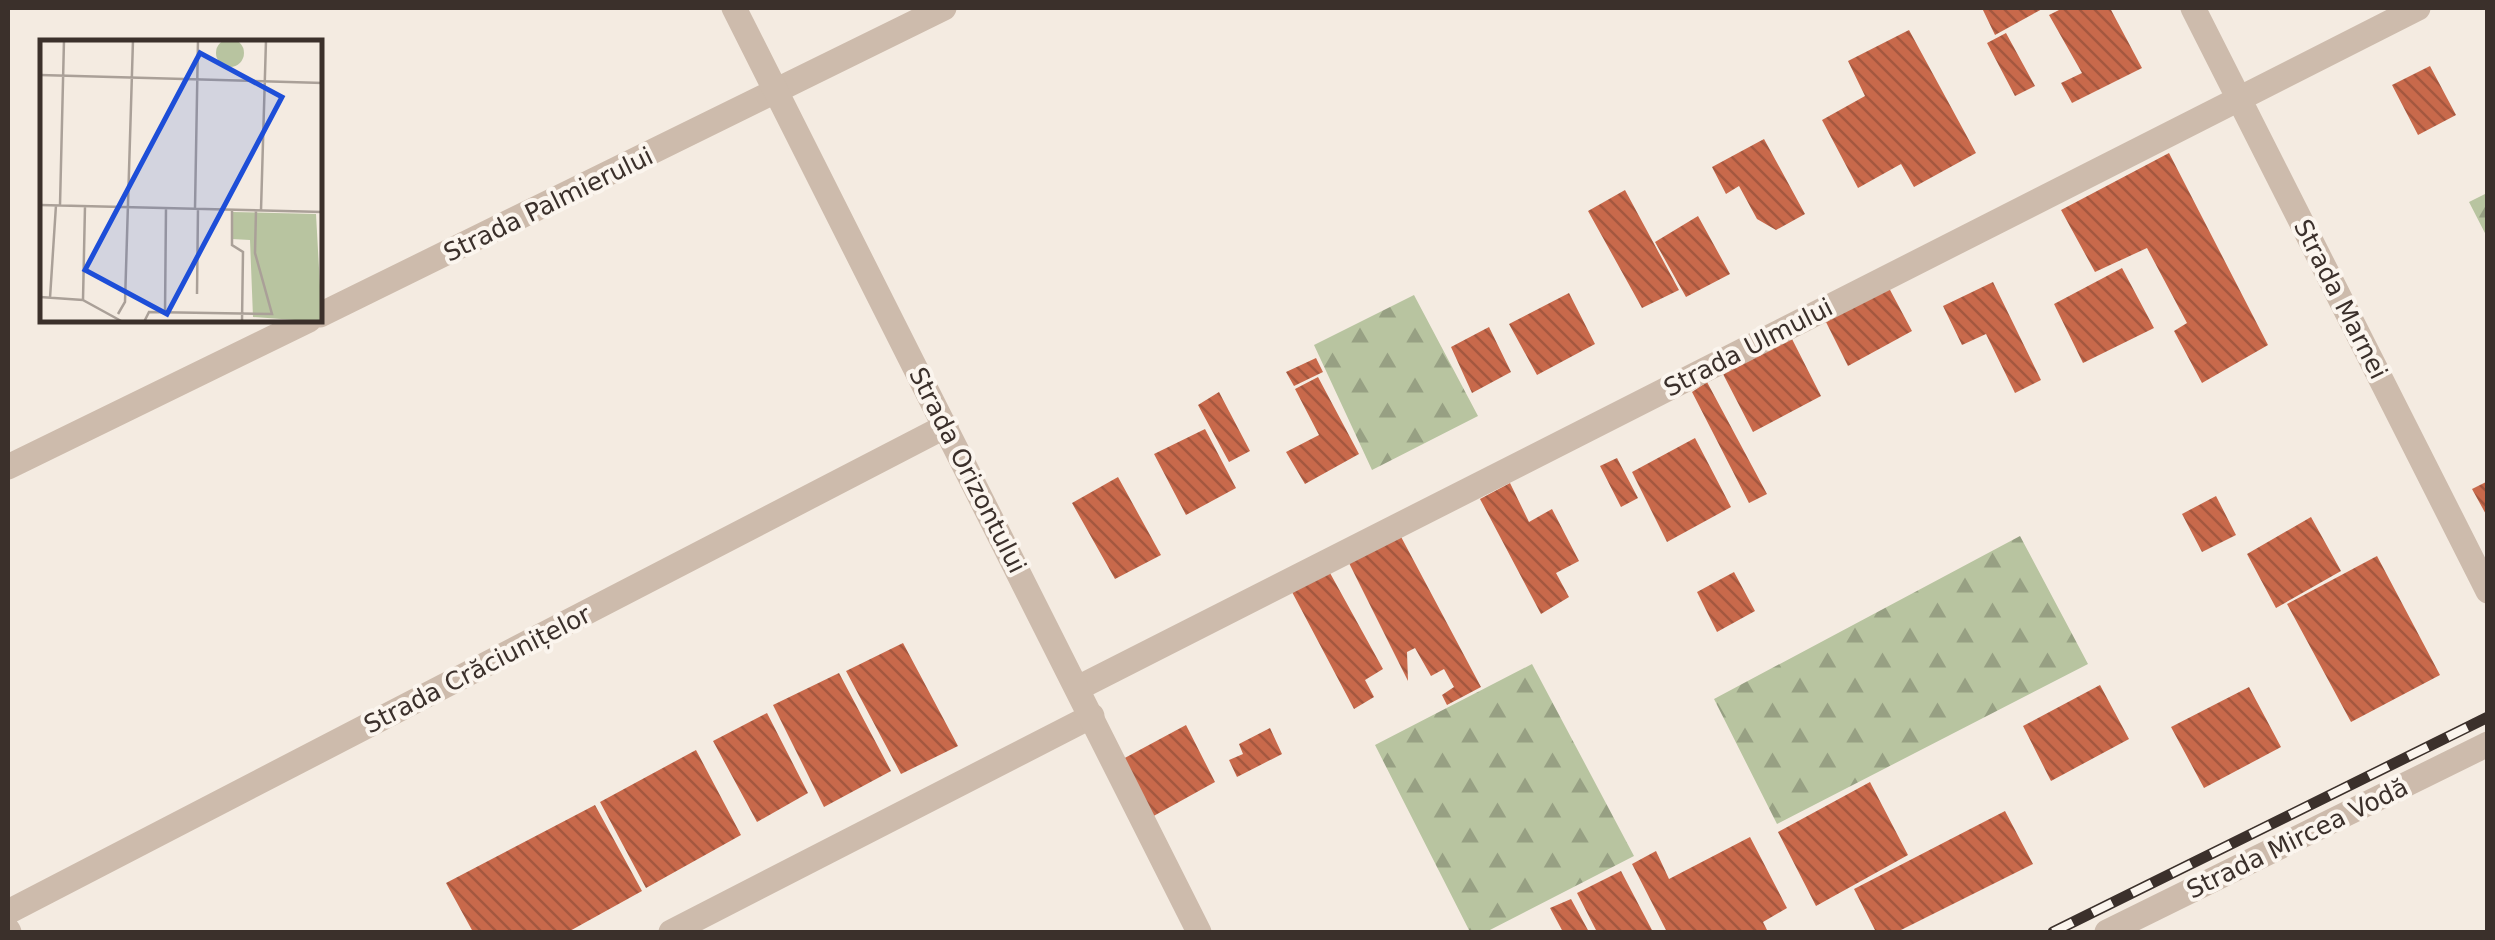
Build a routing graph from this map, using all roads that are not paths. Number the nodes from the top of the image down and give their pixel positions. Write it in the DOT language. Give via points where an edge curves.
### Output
graph roads {
  1 [pos="734,8"];
  2 [pos="944,8"];
  3 [pos="2193,8"];
  4 [pos="2418,8"];
  5 [pos="777,92"];
  6 [pos="2238,97"];
  7 [pos="322,314"];
  8 [pos="305,322"];
  9 [pos="946,426"];
  10 [pos="8,467"];
  11 [pos="2488,592"];
  12 [pos="1078,688"];
  13 [pos="1092,716"];
  14 [pos="2488,744"];
  15 [pos="8,912"];
  16 [pos="672,932"];
  17 [pos="1199,932"];
  18 [pos="2107,932"];
  1 -- 5 [label="street, Strada Orizontului"];
  2 -- 5 [label="street, Strada Palmierului"];
  3 -- 6 [label="street, Strada Marnei"];
  4 -- 6 [label="street, Strada Ulmului"];
  5 -- 7 [label="street, Strada Palmierului"];
  5 -- 9 [label="street, Strada Orizontului"];
  6 -- 11 [label="street, Strada Marnei"];
  6 -- 12 [label="street, Strada Ulmului"];
  8 -- 10 [label="street"];
  9 -- 12 [label="street, Strada Orizontului"];
  9 -- 15 [label="street, Strada Crăciunițelor"];
  12 -- 13 [label="street, Strada Orizontului"];
  13 -- 16 [label="street"];
  13 -- 17 [label="street, Strada Orizontului"];
  14 -- 18 [label="street, Strada Mircea Vodă"];
}
